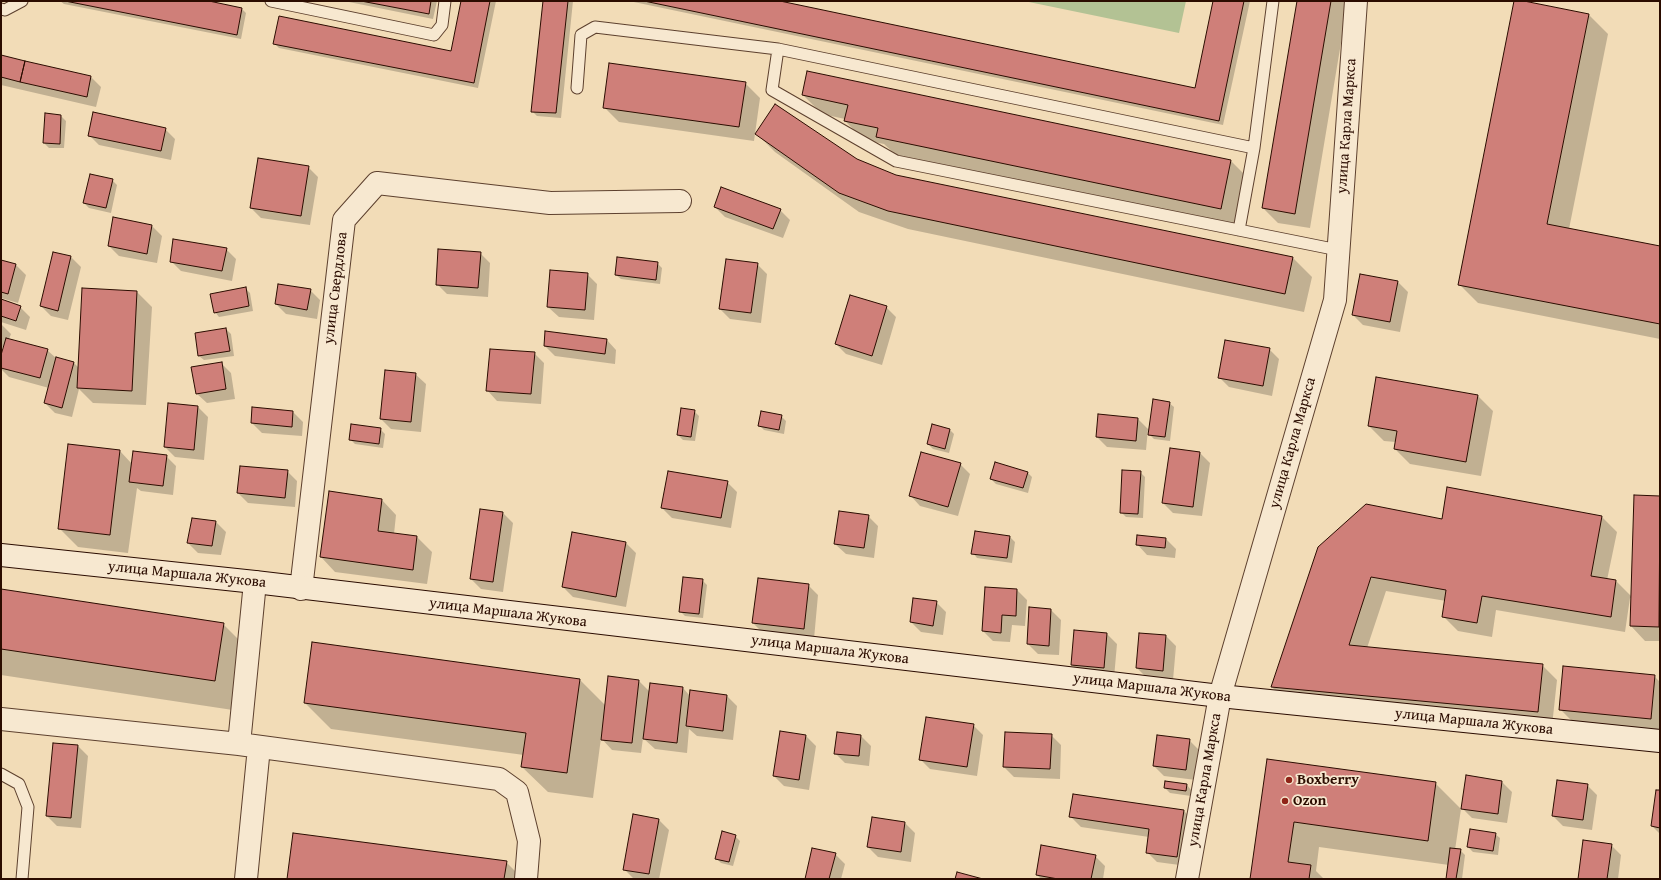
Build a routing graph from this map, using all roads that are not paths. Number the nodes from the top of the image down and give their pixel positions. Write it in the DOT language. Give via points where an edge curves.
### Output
graph roads {
  1 [pos="22,1"];
  2 [pos="271,1"];
  3 [pos="445,1"];
  4 [pos="1273,1"];
  5 [pos="1356,1"];
  6 [pos="1,9"];
  7 [pos="778,49"];
  8 [pos="577,88"];
  9 [pos="1254,148"];
  10 [pos="680,201"];
  11 [pos="1239,230"];
  12 [pos="1338,250"];
  13 [pos="1,555"];
  14 [pos="255,582"];
  15 [pos="301,588"];
  16 [pos="1220,696"];
  17 [pos="1,719"];
  18 [pos="1660,741"];
  19 [pos="249,746"];
  20 [pos="1,774"];
  21 [pos="22,879"];
  22 [pos="246,879"];
  23 [pos="526,879"];
  24 [pos="1187,879"];
  1 -- 6 [label="lane" via="5,10"];
  2 -- 3 [label="lane" via="434,34 442,25"];
  4 -- 9 [label="lane"];
  5 -- 12 [label="street, улица Карла Маркса"];
  7 -- 8 [label="lane" via="595,27 581,35"];
  7 -- 9 [label="lane"];
  7 -- 11 [label="lane" via="772,90 896,161"];
  9 -- 11 [label="lane"];
  10 -- 15 [label="street, улица Свердлова" via="550,203 377,183 344,220"];
  11 -- 12 [label="lane"];
  12 -- 16 [label="street, улица Карла Маркса" via="1335,300"];
  13 -- 14 [label="street, улица Маршала Жукова"];
  14 -- 15 [label="street, улица Маршала Жукова"];
  14 -- 19 [label="street"];
  15 -- 16 [label="street, улица Маршала Жукова"];
  16 -- 18 [label="street, улица Маршала Жукова"];
  16 -- 24 [label="street, улица Карла Маркса"];
  17 -- 19 [label="street"];
  19 -- 22 [label="street"];
  19 -- 23 [label="street" via="499,779 517,792 529,841"];
  20 -- 21 [label="lane" via="19,784 28,807"];
}
